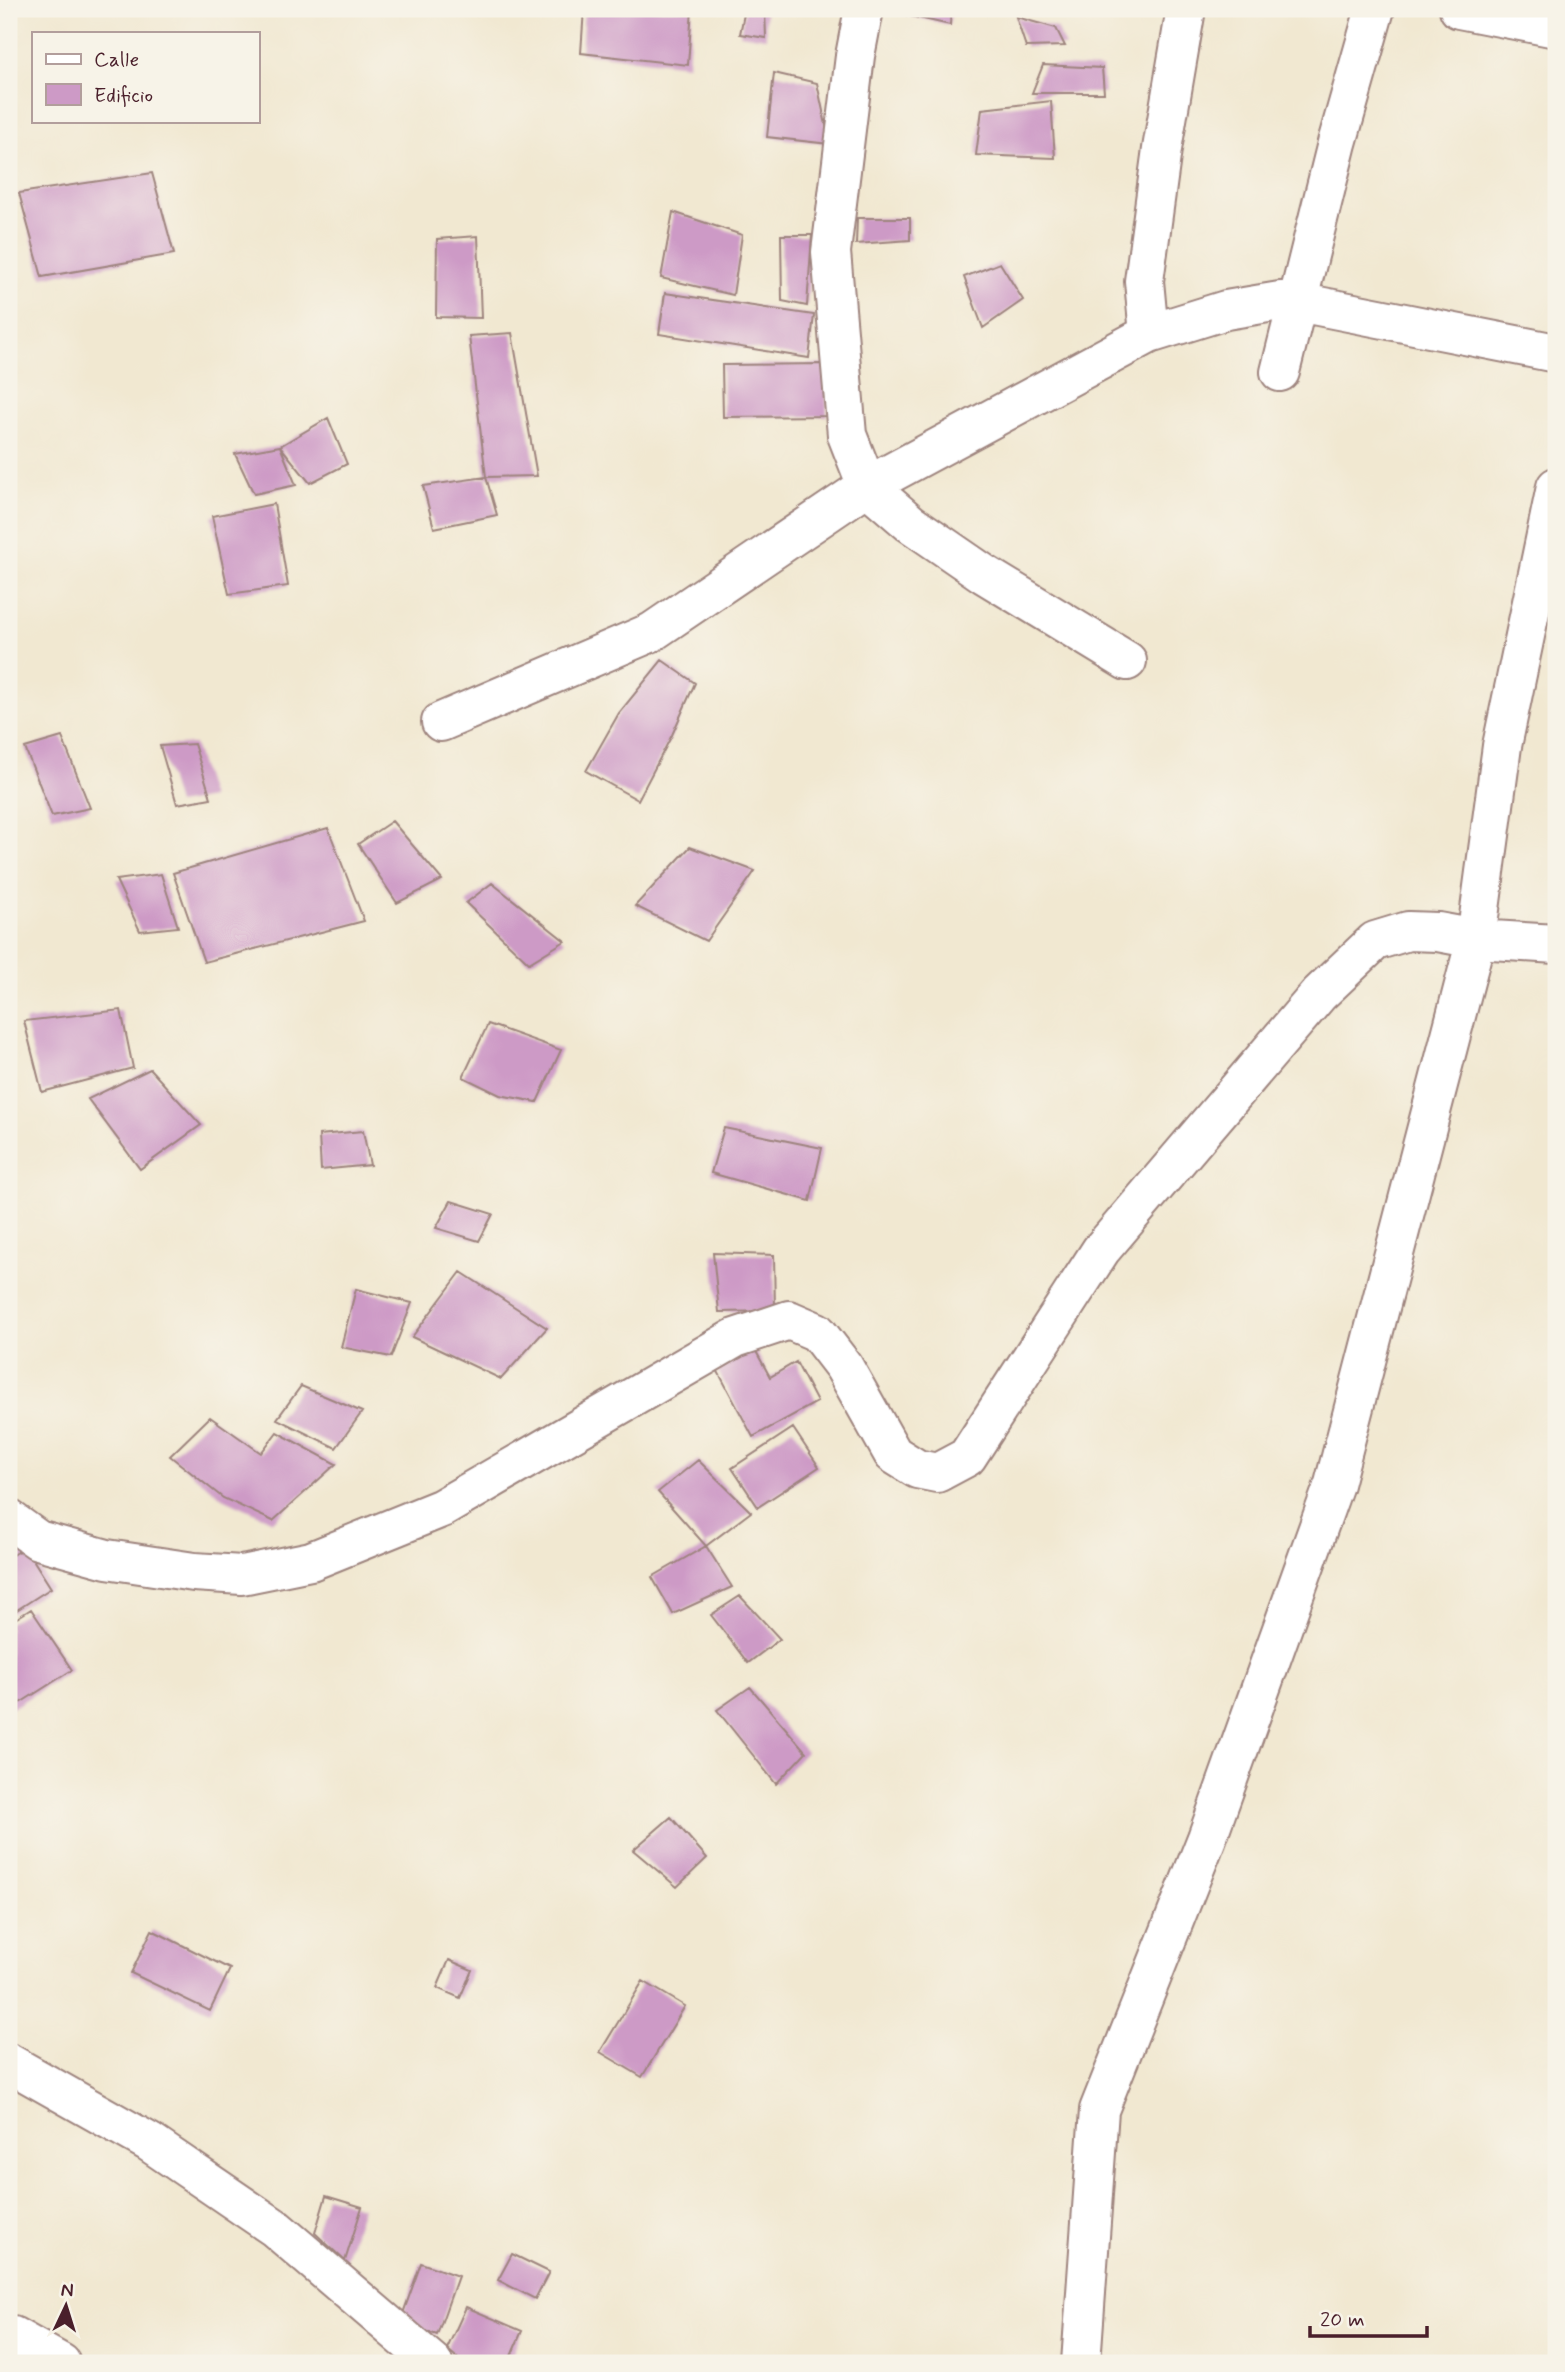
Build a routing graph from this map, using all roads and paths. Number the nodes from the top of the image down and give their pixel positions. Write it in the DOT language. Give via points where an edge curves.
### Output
graph roads {
  1 [pos="864,9"];
  2 [pos="1186,9"];
  3 [pos="1376,9"];
  4 [pos="1459,9"];
  5 [pos="1556,28"];
  6 [pos="1298,302"];
  7 [pos="1149,334"];
  8 [pos="1556,353"];
  9 [pos="1280,372"];
  10 [pos="867,486"];
  11 [pos="1556,488"];
  12 [pos="1127,662"];
  13 [pos="441,722"];
  14 [pos="1476,939"];
  15 [pos="1556,944"];
  16 [pos="9,1519"];
  17 [pos="9,2063"];
  18 [pos="9,2336"];
  19 [pos="61,2363"];
  20 [pos="433,2363"];
  21 [pos="1081,2363"];
  1 -- 10 [label="street" via="831,252 847,435"];
  2 -- 7 [label="street" via="1144,281"];
  3 -- 6 [label="street"];
  4 -- 5 [label="street"];
  6 -- 7 [label="street" via="1226,310"];
  6 -- 8 [label="street"];
  6 -- 9 [label="street"];
  7 -- 10 [label="street"];
  10 -- 12 [label="street" via="910,523 984,574"];
  10 -- 13 [label="street" via="652,632"];
  11 -- 14 [label="street" via="1502,746"];
  14 -- 15 [label="street"];
  14 -- 16 [label="street" via="1408,931 1375,941 1319,994 1101,1250 967,1457 937,1473 917,1469 893,1454 844,1367 817,1332 789,1320 735,1338 442,1508 311,1561 242,1575 194,1572 107,1559 38,1540"];
  14 -- 21 [label="street" via="1334,1484 1207,1838 1099,2110"];
  17 -- 20 [label="street" via="149,2142 275,2228"];
  18 -- 19 [label="street"];
}
